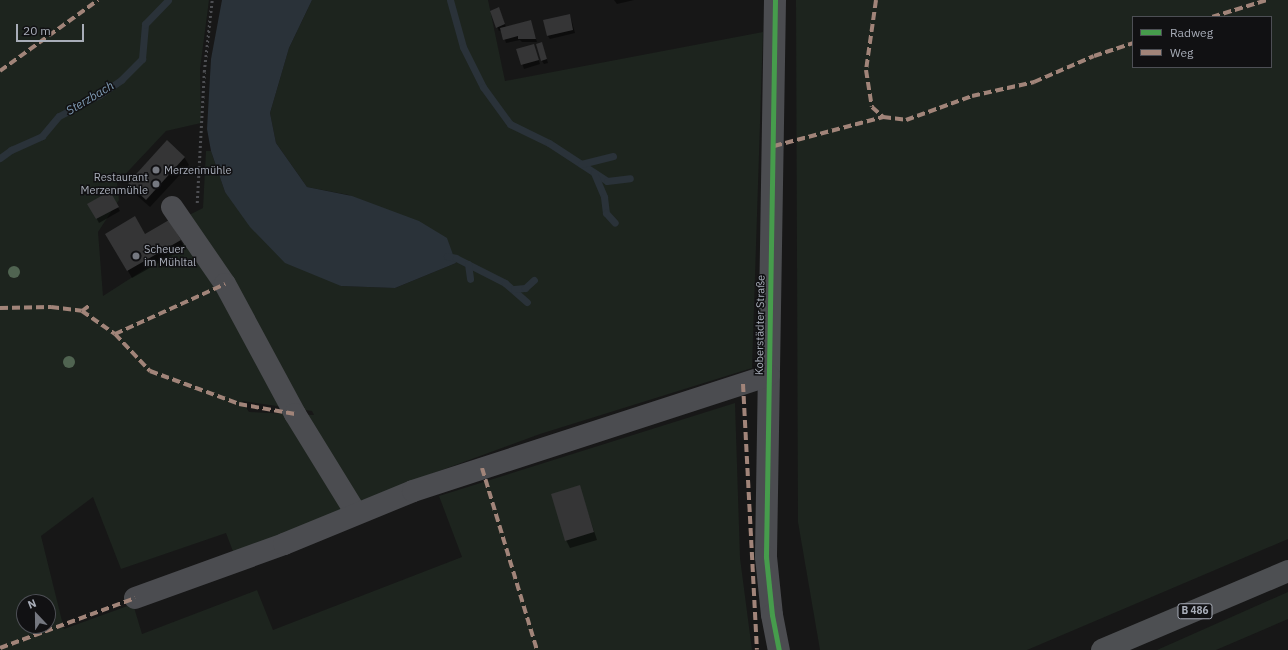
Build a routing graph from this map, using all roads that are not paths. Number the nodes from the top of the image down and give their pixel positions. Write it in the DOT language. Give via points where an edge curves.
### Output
graph roads {
  1 [pos="775,0"];
  2 [pos="172,207"];
  3 [pos="769,375"];
  4 [pos="356,513"];
  5 [pos="1288,571"];
  6 [pos="135,598"];
  7 [pos="779,650"];
  8 [pos="1102,650"];
  1 -- 3 [label="street, Koberstädter Straße"];
  2 -- 4 [label="street" via="225,284 295,414"];
  3 -- 4 [label="street" via="482,468"];
  3 -- 7 [label="street, Koberstädter Straße" via="766,557 772,615"];
  4 -- 6 [label="street" via="284,544"];
  5 -- 8 [label="main road, B 486"];
}
